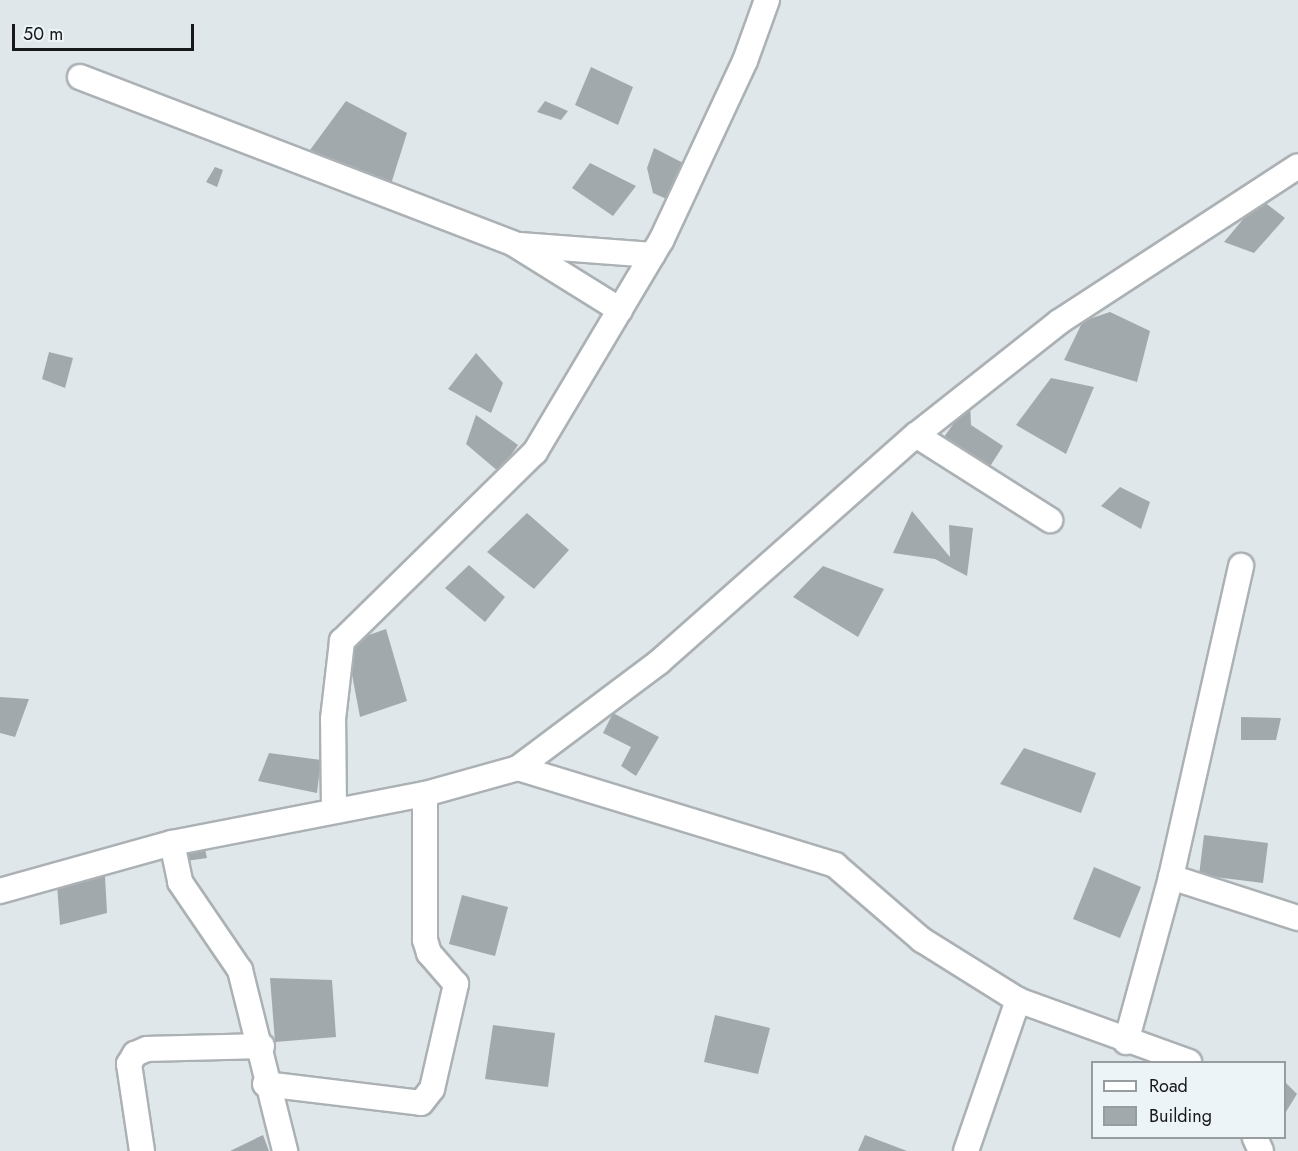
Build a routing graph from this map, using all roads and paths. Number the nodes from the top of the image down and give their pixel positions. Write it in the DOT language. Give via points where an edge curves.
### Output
graph roads {
  1 [pos="767,0"];
  2 [pos="80,77"];
  3 [pos="1298,166"];
  4 [pos="514,244"];
  5 [pos="653,255"];
  6 [pos="620,310"];
  7 [pos="916,435"];
  8 [pos="1050,520"];
  9 [pos="1241,566"];
  10 [pos="518,768"];
  11 [pos="425,794"];
  12 [pos="334,808"];
  13 [pos="172,843"];
  14 [pos="1171,877"];
  15 [pos="0,891"];
  16 [pos="1298,918"];
  17 [pos="1018,1000"];
  18 [pos="1126,1042"];
  19 [pos="262,1046"];
  20 [pos="1186,1061"];
  21 [pos="265,1084"];
  22 [pos="142,1151"];
  23 [pos="285,1151"];
  24 [pos="966,1151"];
  1 -- 5 [label="street" via="745,61"];
  2 -- 4 [label="street"];
  3 -- 7 [label="street" via="1059,322"];
  4 -- 5 [label="street"];
  4 -- 6 [label="street"];
  5 -- 6 [label="street"];
  6 -- 12 [label="street" via="535,452 342,641 333,719"];
  7 -- 8 [label="street"];
  7 -- 10 [label="street" via="659,662"];
  9 -- 14 [label="street"];
  10 -- 11 [label="street"];
  10 -- 17 [label="street" via="835,865 922,940"];
  11 -- 12 [label="street"];
  11 -- 21 [label="street" via="425,940 429,953 456,984 432,1089 422,1103"];
  12 -- 13 [label="street"];
  13 -- 15 [label="street"];
  13 -- 19 [label="street" via="180,882 240,970"];
  14 -- 16 [label="street"];
  14 -- 18 [label="street"];
  17 -- 18 [label="street"];
  17 -- 24 [label="street"];
  18 -- 20 [label="street"];
  19 -- 21 [label="street"];
  19 -- 22 [label="street" via="147,1048 135,1054 129,1064"];
  21 -- 23 [label="street"];
}
